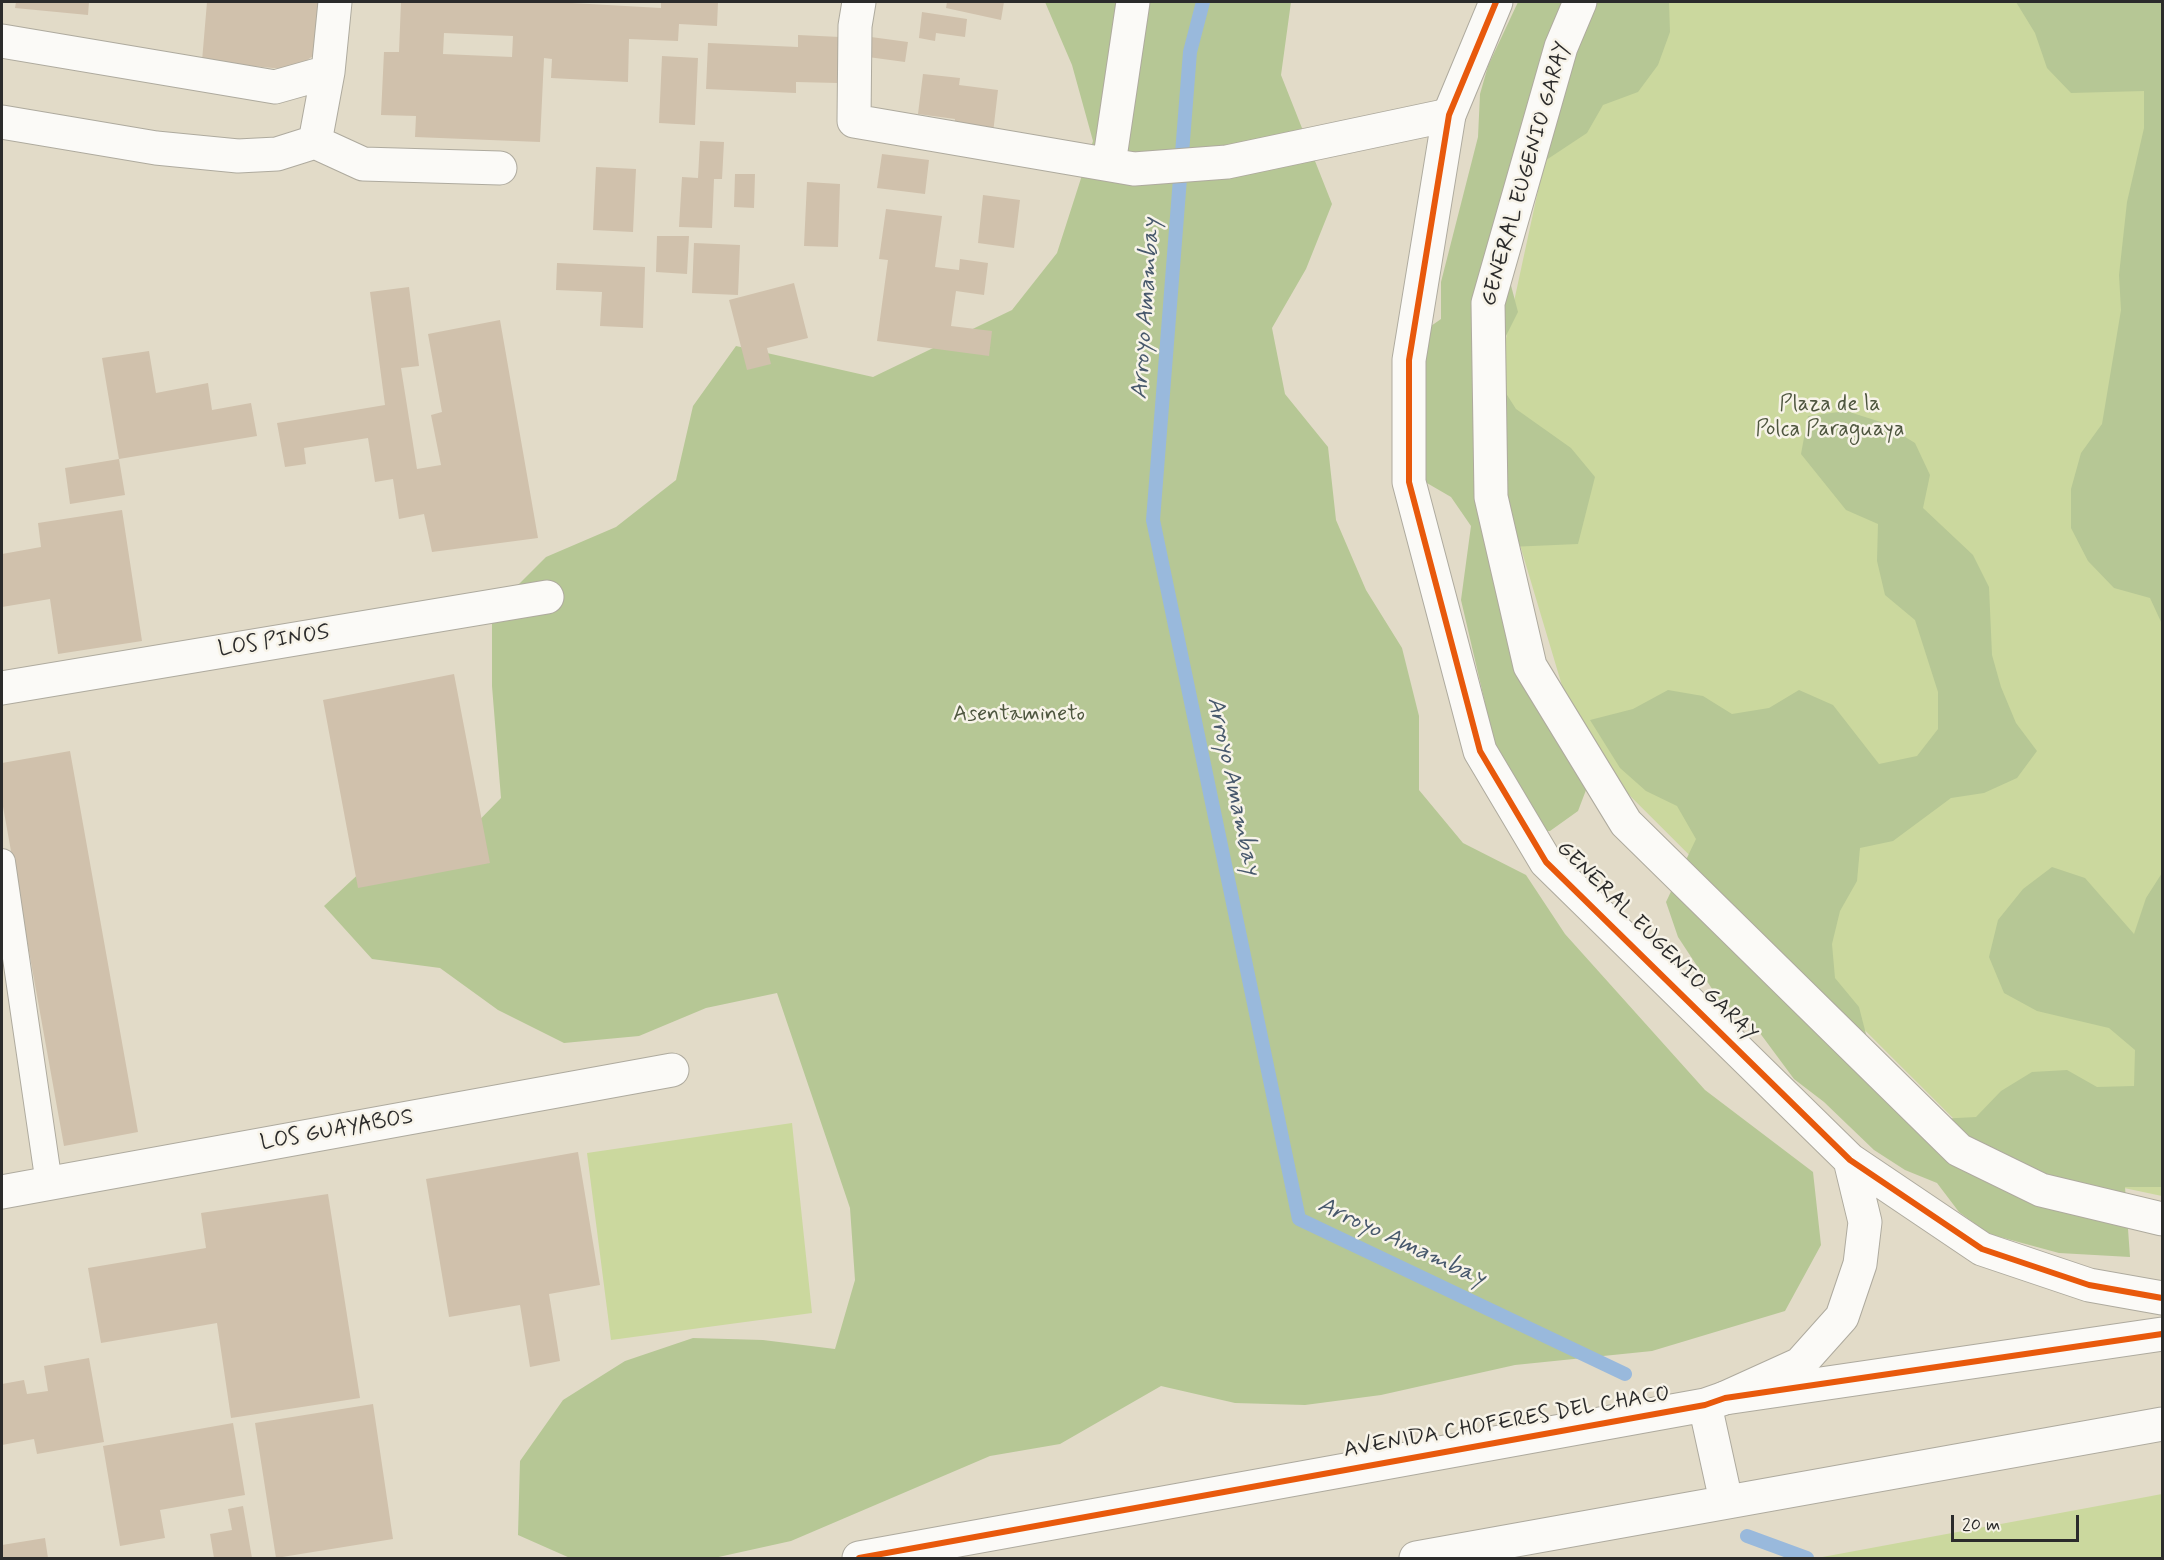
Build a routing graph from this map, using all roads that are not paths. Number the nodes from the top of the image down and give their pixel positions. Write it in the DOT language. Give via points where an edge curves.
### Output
graph roads {
  1 [pos="335,2"];
  2 [pos="859,2"];
  3 [pos="1133,2"];
  4 [pos="1496,2"];
  5 [pos="1580,2"];
  6 [pos="2,41"];
  7 [pos="328,72"];
  8 [pos="1449,116"];
  9 [pos="2,122"];
  10 [pos="315,142"];
  11 [pos="1121,167"];
  12 [pos="500,168"];
  13 [pos="547,597"];
  14 [pos="2,688"];
  15 [pos="2,862"];
  16 [pos="672,1070"];
  17 [pos="1850,1160"];
  18 [pos="49,1184"];
  19 [pos="2,1192"];
  20 [pos="2163,1219"];
  21 [pos="2163,1298"];
  22 [pos="2163,1334"];
  23 [pos="1715,1402"];
  24 [pos="2163,1424"];
  25 [pos="1726,1500"];
  26 [pos="858,1558"];
  27 [pos="1416,1558"];
  1 -- 7 [label="street"];
  2 -- 11 [label="street" via="854,121"];
  3 -- 11 [label="street"];
  4 -- 8 [label="street, GENERAL EUGENIO GARAY"];
  5 -- 20 [label="street, GENERAL EUGENIO GARAY" via="1560,47 1488,303 1491,497 1530,666 1626,823 1959,1150 2041,1190"];
  6 -- 7 [label="street" via="275,87"];
  7 -- 10 [label="street"];
  8 -- 11 [label="street" via="1227,162"];
  8 -- 17 [label="street, GENERAL EUGENIO GARAY" via="1409,360 1408,482 1480,751 1546,862"];
  9 -- 10 [label="street" via="156,148 238,156 277,154"];
  10 -- 12 [label="street" via="363,164"];
  13 -- 14 [label="street, LOS PINOS"];
  15 -- 18 [label="lane"];
  16 -- 18 [label="street, LOS GUAYABOS"];
  17 -- 21 [label="street, GENERAL EUGENIO GARAY" via="1983,1249 2089,1285"];
  17 -- 23 [label="street" via="1865,1222 1860,1264 1842,1317 1800,1365"];
  18 -- 19 [label="street, LOS GUAYABOS"];
  22 -- 23 [label="street, AVENIDA CHOFERES DEL CHACO"];
  23 -- 25 [label="street"];
  23 -- 26 [label="street, AVENIDA CHOFERES DEL CHACO"];
  24 -- 25 [label="street"];
  25 -- 27 [label="street"];
}
